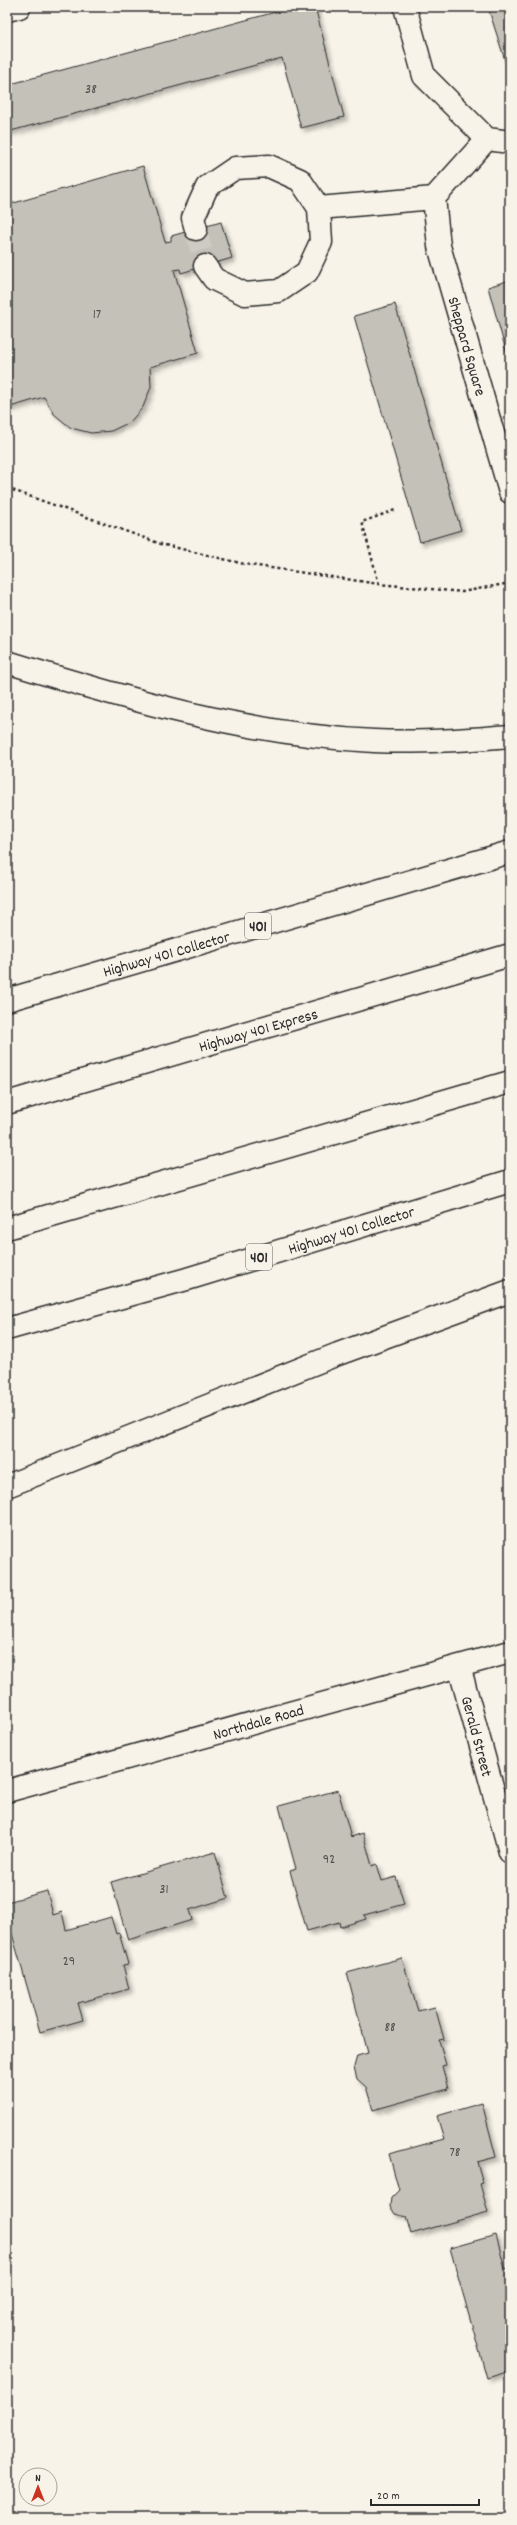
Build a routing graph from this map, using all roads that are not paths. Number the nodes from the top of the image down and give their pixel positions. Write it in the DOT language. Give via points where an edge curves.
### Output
graph roads {
  1 [pos="18,7"];
  2 [pos="405,7"];
  3 [pos="7,10"];
  4 [pos="487,139"];
  5 [pos="510,142"];
  6 [pos="434,198"];
  7 [pos="319,208"];
  8 [pos="196,229"];
  9 [pos="205,266"];
  10 [pos="510,492"];
  11 [pos="7,662"];
  12 [pos="510,736"];
  13 [pos="510,852"];
  14 [pos="510,955"];
  15 [pos="7,1000"];
  16 [pos="510,1082"];
  17 [pos="7,1103"];
  18 [pos="510,1181"];
  19 [pos="7,1228"];
  20 [pos="187,1279"];
  21 [pos="510,1291"];
  22 [pos="7,1329"];
  23 [pos="7,1340"];
  24 [pos="7,1486"];
  25 [pos="510,1652"];
  26 [pos="459,1666"];
  27 [pos="7,1791"];
  28 [pos="510,1852"];
  1 -- 3 [label="main road"];
  2 -- 4 [label="main road" via="424,76"];
  4 -- 5 [label="main road"];
  4 -- 6 [label="main road"];
  6 -- 7 [label="main road"];
  6 -- 10 [label="main road, Sheppard Square" via="439,246"];
  7 -- 8 [label="main road" via="300,180 269,166 235,168 207,187 193,218"];
  7 -- 9 [label="main road" via="321,242 307,272 279,291 245,294 214,279"];
  11 -- 12 [label="main road" via="190,713 276,731 374,741 420,742"];
  13 -- 15 [label="main road, Highway 401 Collector / 401"];
  14 -- 17 [label="main road, Highway 401 Express"];
  16 -- 19 [label="main road"];
  18 -- 20 [label="main road, Highway 401 Collector / 401"];
  20 -- 22 [label="main road, Highway 401 Collector / 401"];
  20 -- 23 [label="main road"];
  21 -- 24 [label="main road" via="338,1354"];
  25 -- 26 [label="main road, Northdale Road"];
  26 -- 27 [label="main road, Northdale Road"];
  26 -- 28 [label="main road, Gerald Street"];
}
